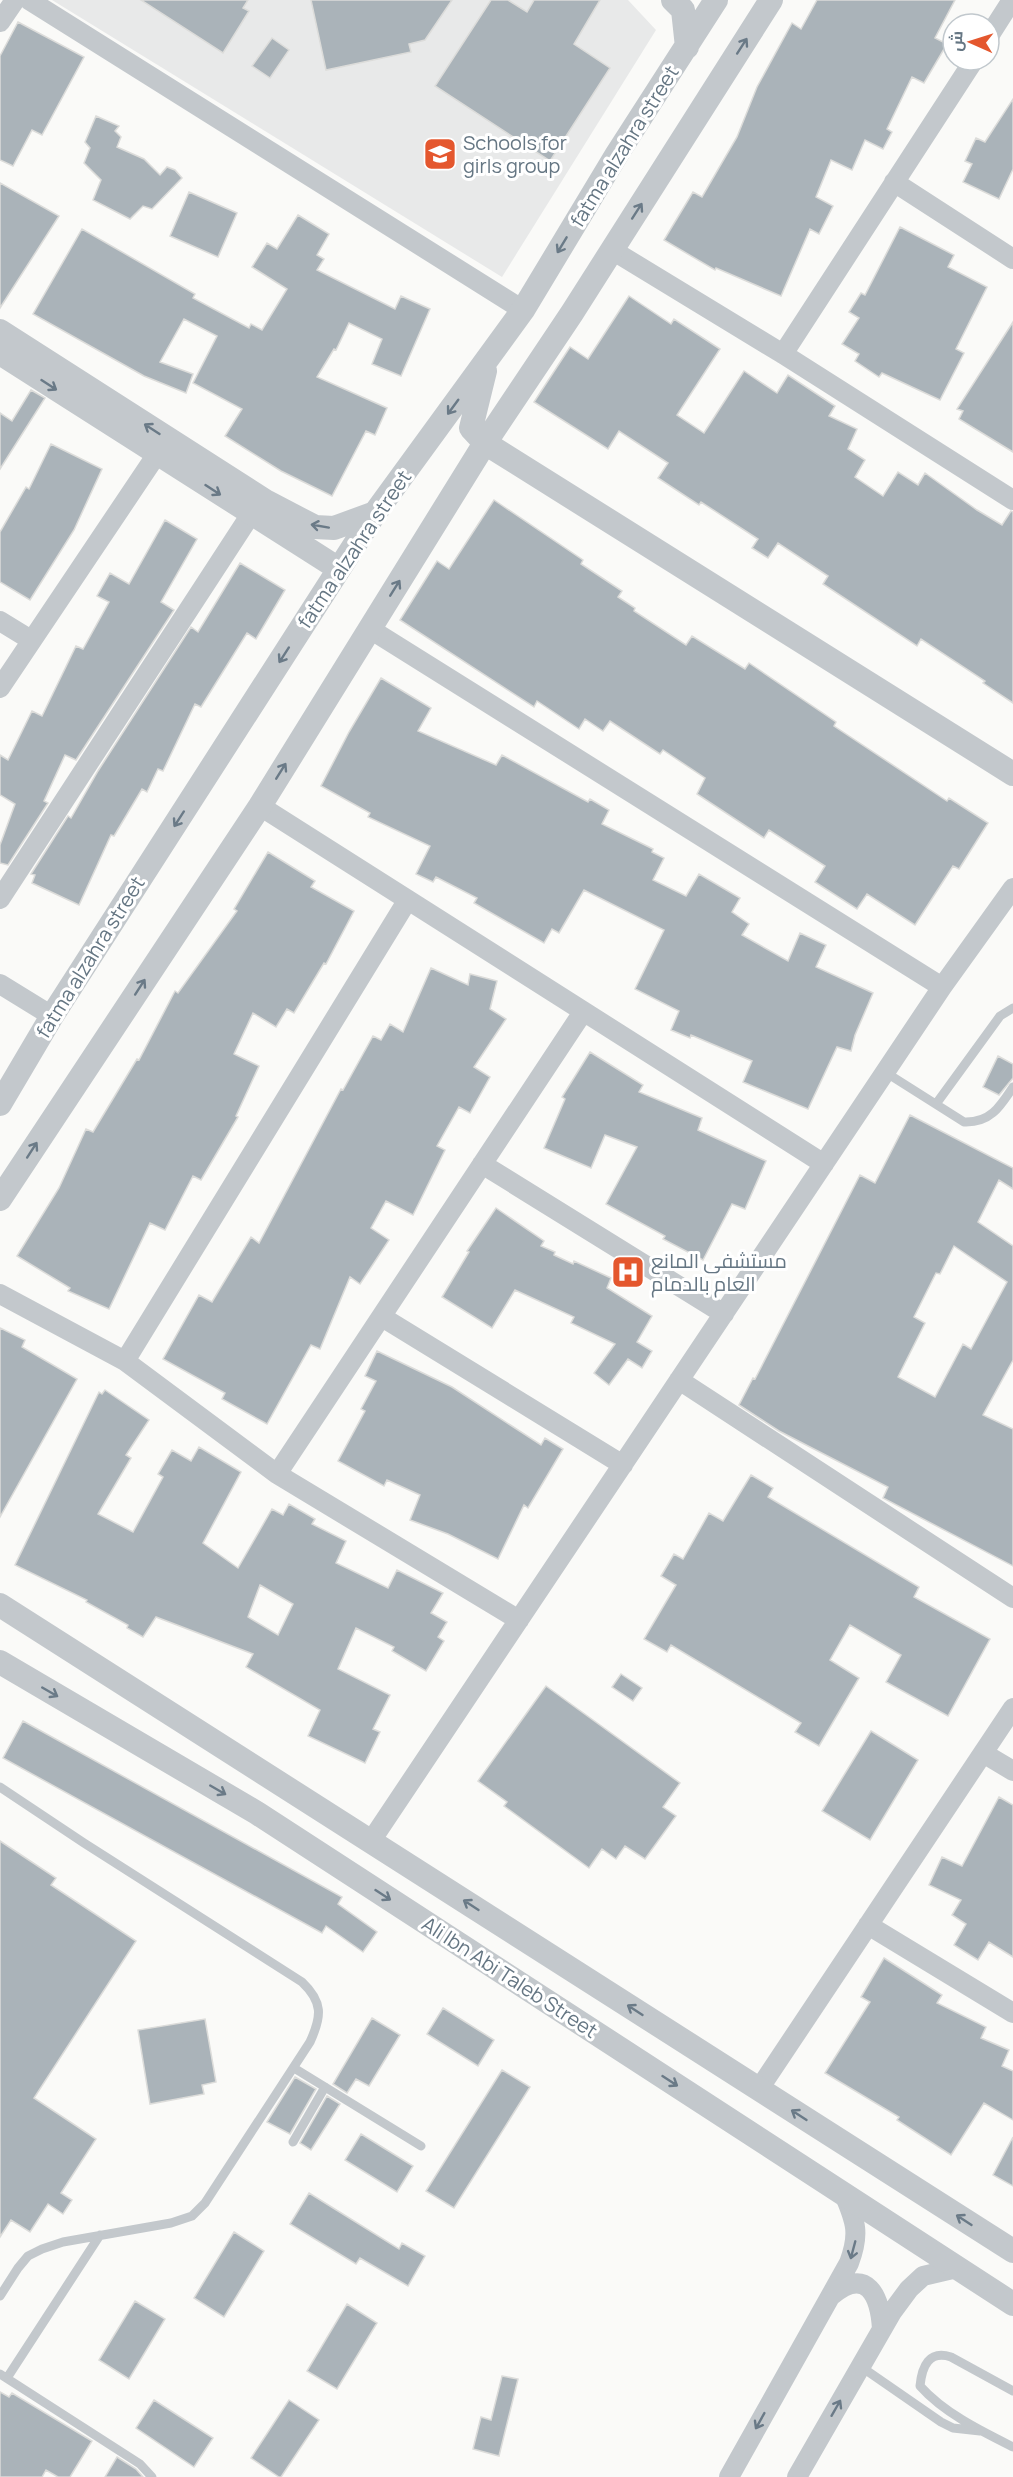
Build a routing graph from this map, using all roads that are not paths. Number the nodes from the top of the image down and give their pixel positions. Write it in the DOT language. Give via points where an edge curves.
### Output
graph roads {
  1 [pos="15,0"];
  2 [pos="29,0"];
  3 [pos="673,0"];
  4 [pos="716,0"];
  5 [pos="771,0"];
  6 [pos="1012,0"];
  7 [pos="1001,17"];
  8 [pos="0,22"];
  9 [pos="687,47"];
  10 [pos="966,72"];
  11 [pos="894,182"];
  12 [pos="612,250"];
  13 [pos="1013,259"];
  14 [pos="523,310"];
  15 [pos="0,331"];
  16 [pos="0,353"];
  17 [pos="783,354"];
  18 [pos="487,360"];
  19 [pos="485,443"];
  20 [pos="157,454"];
  21 [pos="1013,500"];
  22 [pos="375,513"];
  23 [pos="251,514"];
  24 [pos="339,569"];
  25 [pos="0,621"];
  26 [pos="370,628"];
  27 [pos="31,640"];
  28 [pos="0,688"];
  29 [pos="1013,774"];
  30 [pos="260,806"];
  31 [pos="1013,888"];
  32 [pos="0,899"];
  33 [pos="407,900"];
  34 [pos="0,984"];
  35 [pos="942,987"];
  36 [pos="1013,1008"];
  37 [pos="583,1012"];
  38 [pos="52,1016"];
  39 [pos="885,1072"];
  40 [pos="1013,1087"];
  41 [pos="0,1104"];
  42 [pos="936,1104"];
  43 [pos="482,1164"];
  44 [pos="824,1164"];
  45 [pos="0,1199"];
  46 [pos="0,1294"];
  47 [pos="724,1314"];
  48 [pos="382,1317"];
  49 [pos="125,1361"];
  50 [pos="679,1380"];
  51 [pos="623,1465"];
  52 [pos="277,1474"];
  53 [pos="1013,1598"];
  54 [pos="0,1605"];
  55 [pos="519,1620"];
  56 [pos="0,1662"];
  57 [pos="1013,1708"];
  58 [pos="983,1753"];
  59 [pos="1013,1772"];
  60 [pos="0,1787"];
  61 [pos="371,1841"];
  62 [pos="868,1925"];
  63 [pos="1013,2013"];
  64 [pos="294,2068"];
  65 [pos="325,2087"];
  66 [pos="759,2089"];
  67 [pos="293,2142"];
  68 [pos="421,2146"];
  69 [pos="844,2194"];
  70 [pos="100,2235"];
  71 [pos="1013,2251"];
  72 [pos="957,2268"];
  73 [pos="0,2296"];
  74 [pos="830,2296"];
  75 [pos="1013,2304"];
  76 [pos="882,2329"];
  77 [pos="860,2366"];
  78 [pos="3,2376"];
  79 [pos="1013,2391"];
  80 [pos="982,2432"];
  81 [pos="1013,2447"];
  82 [pos="152,2477"];
  83 [pos="729,2477"];
  84 [pos="796,2477"];
  1 -- 8 [label="street"];
  2 -- 14 [label="street"];
  3 -- 9 [label="street" via="683,10"];
  4 -- 9 [label="street, fatma alzahra street"];
  12 -- 5 [label="street, one-way"];
  6 -- 7 [label="street"];
  9 -- 14 [label="street, fatma alzahra street, one-way"];
  10 -- 11 [label="street"];
  11 -- 13 [label="street"];
  11 -- 17 [label="street"];
  12 -- 17 [label="street"];
  12 -- 19 [label="street"];
  14 -- 18 [label="street, fatma alzahra street"];
  22 -- 15 [label="street, one-way" via="334,528 315,527 267,502"];
  16 -- 20 [label="street, one-way"];
  17 -- 21 [label="street"];
  18 -- 19 [label="street" via="471,428"];
  18 -- 22 [label="street, fatma alzahra street, one-way"];
  26 -- 19 [label="street, one-way"];
  19 -- 29 [label="street"];
  20 -- 23 [label="street, one-way"];
  20 -- 27 [label="street"];
  22 -- 24 [label="street, fatma alzahra street"];
  23 -- 24 [label="street"];
  23 -- 32 [label="street"];
  24 -- 38 [label="street, fatma alzahra street, one-way"];
  25 -- 27 [label="street"];
  30 -- 26 [label="street, one-way"];
  26 -- 35 [label="street"];
  27 -- 28 [label="street"];
  30 -- 33 [label="street"];
  45 -- 30 [label="street, one-way"];
  31 -- 35 [label="street"];
  33 -- 37 [label="street"];
  33 -- 49 [label="street"];
  34 -- 38 [label="street"];
  35 -- 39 [label="street"];
  36 -- 42 [label="lane" via="1000,1016"];
  37 -- 43 [label="street"];
  37 -- 44 [label="street"];
  38 -- 41 [label="street, fatma alzahra street"];
  39 -- 42 [label="lane"];
  39 -- 44 [label="street"];
  40 -- 42 [label="lane" via="998,1110 974,1122 964,1122"];
  43 -- 47 [label="street"];
  43 -- 48 [label="street"];
  44 -- 47 [label="street"];
  46 -- 49 [label="street"];
  47 -- 50 [label="street"];
  48 -- 51 [label="street"];
  48 -- 52 [label="street"];
  49 -- 52 [label="street"];
  50 -- 51 [label="street"];
  50 -- 53 [label="street"];
  51 -- 55 [label="street"];
  52 -- 55 [label="street"];
  54 -- 61 [label="street"];
  55 -- 61 [label="street"];
  56 -- 69 [label="street, Ali Ibn Abi Taleb Street, one-way" via="257,1813"];
  57 -- 58 [label="street"];
  58 -- 59 [label="street"];
  58 -- 62 [label="street"];
  60 -- 64 [label="lane" via="314,1993 319,2007 318,2025"];
  66 -- 61 [label="street, one-way"];
  62 -- 63 [label="street"];
  62 -- 66 [label="street"];
  64 -- 65 [label="lane"];
  64 -- 70 [label="lane" via="205,2203 192,2216"];
  65 -- 67 [label="lane"];
  65 -- 68 [label="lane"];
  71 -- 66 [label="street, one-way"];
  69 -- 72 [label="street, Ali Ibn Abi Taleb Street"];
  69 -- 74 [label="street, one-way" via="855,2221 855,2247"];
  70 -- 73 [label="lane" via="42,2248 28,2256"];
  70 -- 78 [label="lane"];
  72 -- 75 [label="street, Ali Ibn Abi Taleb Street"];
  72 -- 76 [label="street" via="922,2276"];
  74 -- 76 [label="street" via="845,2284 864,2284 880,2307"];
  74 -- 83 [label="street, one-way"];
  76 -- 77 [label="street"];
  77 -- 80 [label="lane" via="952,2428"];
  84 -- 77 [label="street, one-way"];
  78 -- 82 [label="lane" via="140,2464"];
  79 -- 80 [label="lane" via="951,2357 941,2354 931,2358 921,2372 920,2385 929,2396"];
  80 -- 81 [label="lane"];
}
